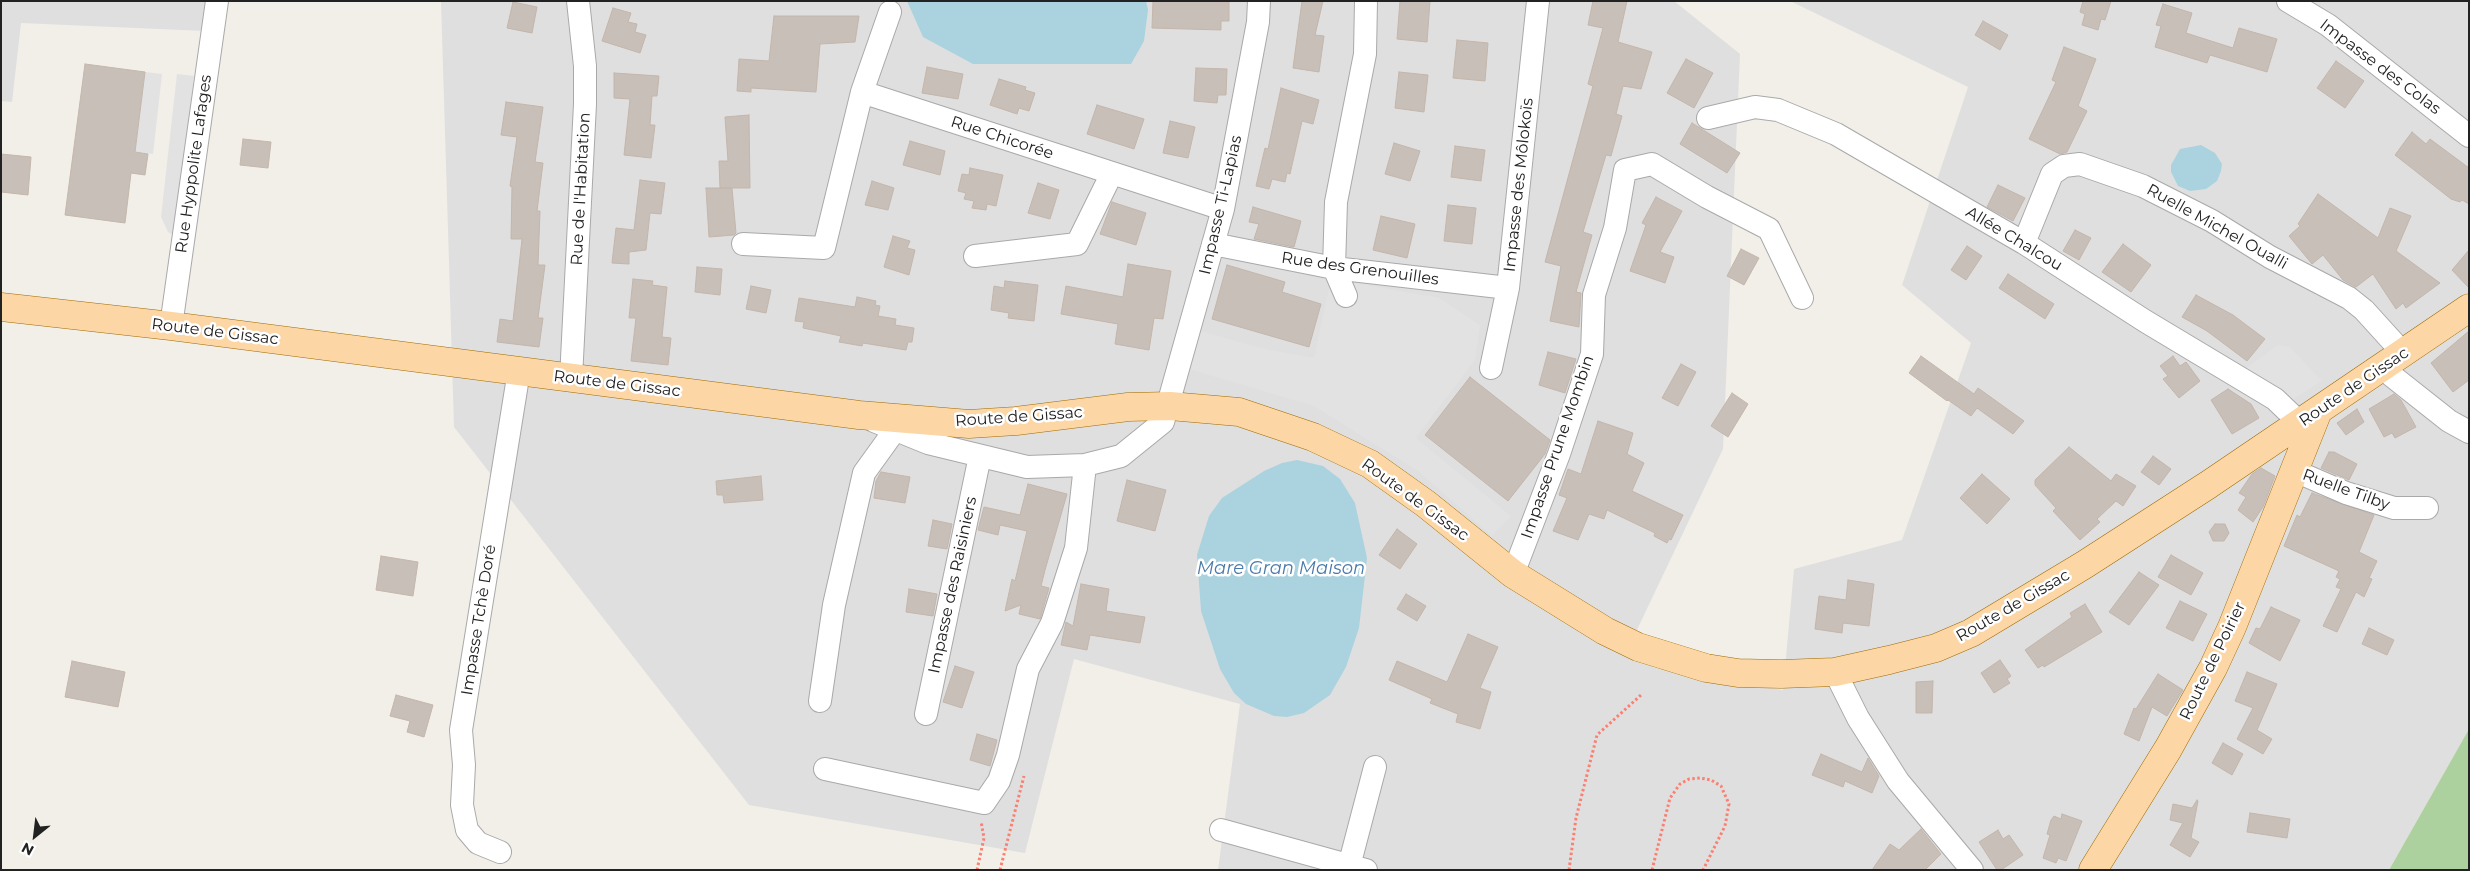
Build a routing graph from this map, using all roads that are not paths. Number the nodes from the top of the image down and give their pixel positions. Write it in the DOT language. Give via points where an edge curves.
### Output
graph roads {
  1 [pos="217,1"];
  2 [pos="578,1"];
  3 [pos="1259,1"];
  4 [pos="1366,1"];
  5 [pos="1538,1"];
  6 [pos="2288,1"];
  7 [pos="890,12"];
  8 [pos="862,92"];
  9 [pos="1708,118"];
  10 [pos="2469,136"];
  11 [pos="1112,173"];
  12 [pos="1223,209"];
  13 [pos="2024,243"];
  14 [pos="742,244"];
  15 [pos="1213,244"];
  16 [pos="975,256"];
  17 [pos="1334,268"];
  18 [pos="1508,288"];
  19 [pos="1346,296"];
  20 [pos="1802,298"];
  21 [pos="1,307"];
  22 [pos="2469,308"];
  23 [pos="171,326"];
  24 [pos="2393,360"];
  25 [pos="1491,368"];
  26 [pos="519,371"];
  27 [pos="571,378"];
  28 [pos="1170,406"];
  29 [pos="859,415"];
  30 [pos="2309,417"];
  31 [pos="895,430"];
  32 [pos="2469,432"];
  33 [pos="980,456"];
  34 [pos="1085,465"];
  35 [pos="2294,472"];
  36 [pos="2427,508"];
  37 [pos="1513,574"];
  38 [pos="1835,672"];
  39 [pos="820,701"];
  40 [pos="926,714"];
  41 [pos="1375,767"];
  42 [pos="825,769"];
  43 [pos="1221,830"];
  44 [pos="500,852"];
  45 [pos="1354,868"];
  46 [pos="1972,870"];
  47 [pos="2093,870"];
  1 -- 23 [label="street, Rue Hyppolite Lafages"];
  2 -- 27 [label="street, Rue de l'Habitation" via="585,66 585,104"];
  3 -- 12 [label="street, Impasse Ti-Lapias" via="1258,22"];
  4 -- 17 [label="street" via="1366,54 1336,202"];
  5 -- 18 [label="street, Impasse des Môlokoïs"];
  6 -- 10 [label="street, Impasse des Colas" via="2328,25"];
  7 -- 8 [label="street"];
  8 -- 11 [label="street, Rue Chicorée"];
  8 -- 14 [label="street" via="824,248"];
  9 -- 13 [label="street, Allée Chalcou" via="1755,107 1778,110 1836,134"];
  11 -- 12 [label="street, Rue Chicorée"];
  11 -- 16 [label="street" via="1077,244"];
  12 -- 15 [label="street, Impasse Ti-Lapias"];
  13 -- 24 [label="street, Ruelle Michel Oualli" via="2052,174 2064,166 2080,164 2143,186 2349,298 2364,310"];
  13 -- 30 [label="street, Allée Chalcou" via="2145,321"];
  15 -- 17 [label="street, Rue des Grenouilles"];
  15 -- 28 [label="street, Impasse Ti-Lapias"];
  17 -- 18 [label="street, Rue des Grenouilles"];
  17 -- 19 [label="street"];
  18 -- 25 [label="street, Impasse des Môlokoïs"];
  20 -- 37 [label="street, Impasse Prune Mombin" via="1769,229 1652,164 1625,170 1615,228 1594,295 1592,354 1559,454"];
  21 -- 23 [label="main road, Route de Gissac"];
  22 -- 24 [label="main road, Route de Gissac"];
  23 -- 26 [label="main road, Route de Gissac"];
  24 -- 30 [label="main road, Route de Gissac"];
  24 -- 32 [label="street, Ruelle Michel Oualli" via="2449,421"];
  26 -- 27 [label="main road, Route de Gissac"];
  26 -- 44 [label="street, Impasse Tchè Doré" via="461,730 464,765 462,805 467,830 478,843"];
  27 -- 29 [label="main road, Route de Gissac"];
  28 -- 29 [label="main road, Route de Gissac" via="1128,407 969,424"];
  28 -- 34 [label="street, Impasse Ti-Lapias" via="1164,422 1121,456"];
  28 -- 37 [label="main road, Route de Gissac" via="1239,412 1263,418 1370,464"];
  29 -- 31 [label="street, Impasse Ti-Lapias"];
  30 -- 35 [label="main road, Route de Poirier"];
  30 -- 38 [label="main road, Route de Gissac" via="2092,560 1971,633 1936,648"];
  31 -- 33 [label="street, Impasse Ti-Lapias" via="928,443"];
  31 -- 39 [label="street" via="864,473 834,605"];
  33 -- 34 [label="street, Impasse Ti-Lapias" via="1027,468"];
  33 -- 40 [label="street, Impasse des Raisiniers"];
  34 -- 42 [label="street" via="1076,548 1052,623 1028,669 999,781 984,803"];
  35 -- 36 [label="street, Ruelle Tilby" via="2394,508"];
  35 -- 47 [label="main road, Route de Poirier" via="2213,668 2168,749"];
  37 -- 38 [label="main road, Route de Gissac" via="1604,631 1638,647 1676,659 1738,673"];
  38 -- 46 [label="street" via="1858,718 1898,781"];
  41 -- 45 [label="street"];
  43 -- 45 [label="street"];
}
